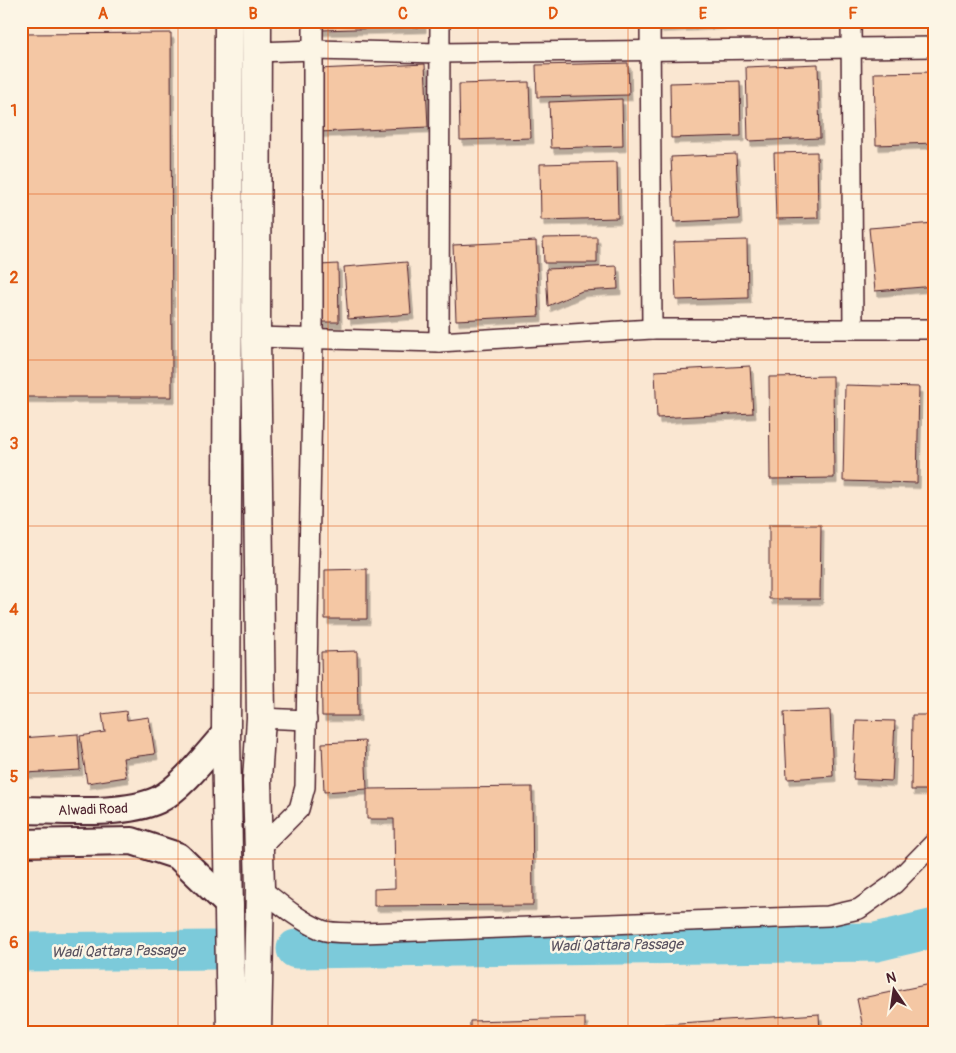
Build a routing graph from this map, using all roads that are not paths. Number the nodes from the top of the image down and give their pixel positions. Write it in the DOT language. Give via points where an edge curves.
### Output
graph roads {
  1 [pos="229,21"];
  2 [pos="258,21"];
  3 [pos="313,21"];
  4 [pos="440,21"];
  5 [pos="650,21"];
  6 [pos="851,21"];
  7 [pos="852,46"];
  8 [pos="935,47"];
  9 [pos="315,50"];
  10 [pos="651,50"];
  11 [pos="257,52"];
  12 [pos="440,52"];
  13 [pos="853,328"];
  14 [pos="652,329"];
  15 [pos="935,329"];
  16 [pos="256,336"];
  17 [pos="313,338"];
  18 [pos="439,342"];
  19 [pos="261,718"];
  20 [pos="307,720"];
  21 [pos="226,733"];
  22 [pos="131,809"];
  23 [pos="21,810"];
  24 [pos="132,841"];
  25 [pos="935,842"];
  26 [pos="21,843"];
  27 [pos="258,850"];
  28 [pos="260,888"];
  29 [pos="230,906"];
  30 [pos="231,1032"];
  31 [pos="257,1032"];
  1 -- 21 [label="highway"];
  2 -- 11 [label="highway"];
  3 -- 9 [label="street"];
  4 -- 12 [label="street"];
  5 -- 10 [label="street"];
  6 -- 7 [label="street"];
  7 -- 8 [label="street"];
  7 -- 10 [label="street"];
  7 -- 13 [label="street"];
  9 -- 11 [label="street"];
  9 -- 12 [label="street"];
  9 -- 17 [label="street"];
  10 -- 12 [label="street"];
  10 -- 14 [label="street"];
  11 -- 16 [label="highway"];
  12 -- 18 [label="street"];
  13 -- 14 [label="street"];
  13 -- 15 [label="street"];
  14 -- 18 [label="street"];
  16 -- 17 [label="street"];
  16 -- 19 [label="highway"];
  17 -- 18 [label="street"];
  17 -- 20 [label="street"];
  19 -- 20 [label="street"];
  19 -- 27 [label="highway" via="257,781"];
  20 -- 27 [label="street" via="306,787 299,809"];
  21 -- 22 [label="main road, Alwadi Road" via="188,776 160,799"];
  21 -- 29 [label="highway"];
  22 -- 23 [label="main road, Alwadi Road"];
  22 -- 24 [label="main road" via="134,818"];
  24 -- 26 [label="main road"];
  24 -- 29 [label="main road" via="178,856"];
  25 -- 28 [label="street" via="894,884 859,909 828,916 362,933 323,930 298,919"];
  27 -- 28 [label="highway"];
  28 -- 31 [label="highway"];
  29 -- 30 [label="highway"];
}
